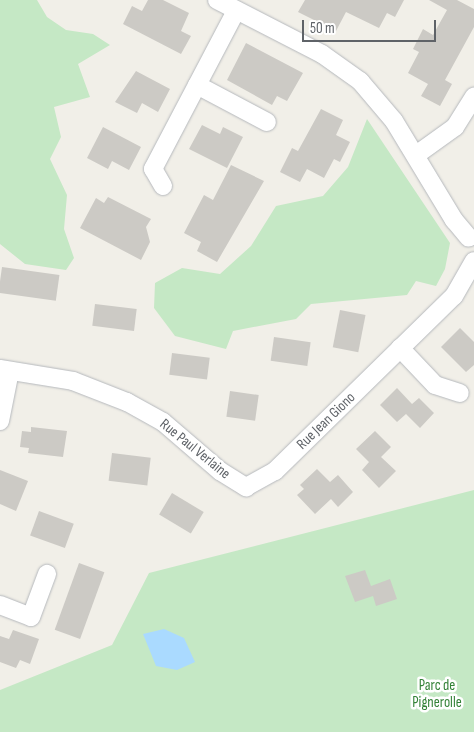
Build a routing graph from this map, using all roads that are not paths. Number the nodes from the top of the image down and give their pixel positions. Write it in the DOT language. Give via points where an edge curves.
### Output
graph roads {
  1 [pos="217,0"];
  2 [pos="236,10"];
  3 [pos="197,85"];
  4 [pos="474,96"];
  5 [pos="267,122"];
  6 [pos="416,155"];
  7 [pos="163,186"];
  8 [pos="472,236"];
  9 [pos="474,261"];
  10 [pos="400,348"];
  11 [pos="5,370"];
  12 [pos="460,393"];
  13 [pos="0,421"];
  14 [pos="246,487"];
  15 [pos="47,574"];
  16 [pos="0,605"];
  1 -- 2 [label="street"];
  2 -- 3 [label="street"];
  2 -- 6 [label="street" via="340,65 377,99"];
  3 -- 5 [label="street"];
  3 -- 7 [label="street" via="153,169"];
  4 -- 6 [label="street" via="455,127"];
  6 -- 8 [label="street" via="454,220"];
  8 -- 9 [label="street" via="465,250"];
  9 -- 10 [label="street, Rue Jean Giono" via="458,291"];
  10 -- 12 [label="street" via="435,385"];
  10 -- 14 [label="street, Rue Jean Giono" via="275,471"];
  11 -- 13 [label="street"];
  11 -- 14 [label="street, Rue Paul Verlaine" via="73,381 127,402 163,422 220,471"];
  15 -- 16 [label="street" via="31,617"];
}
